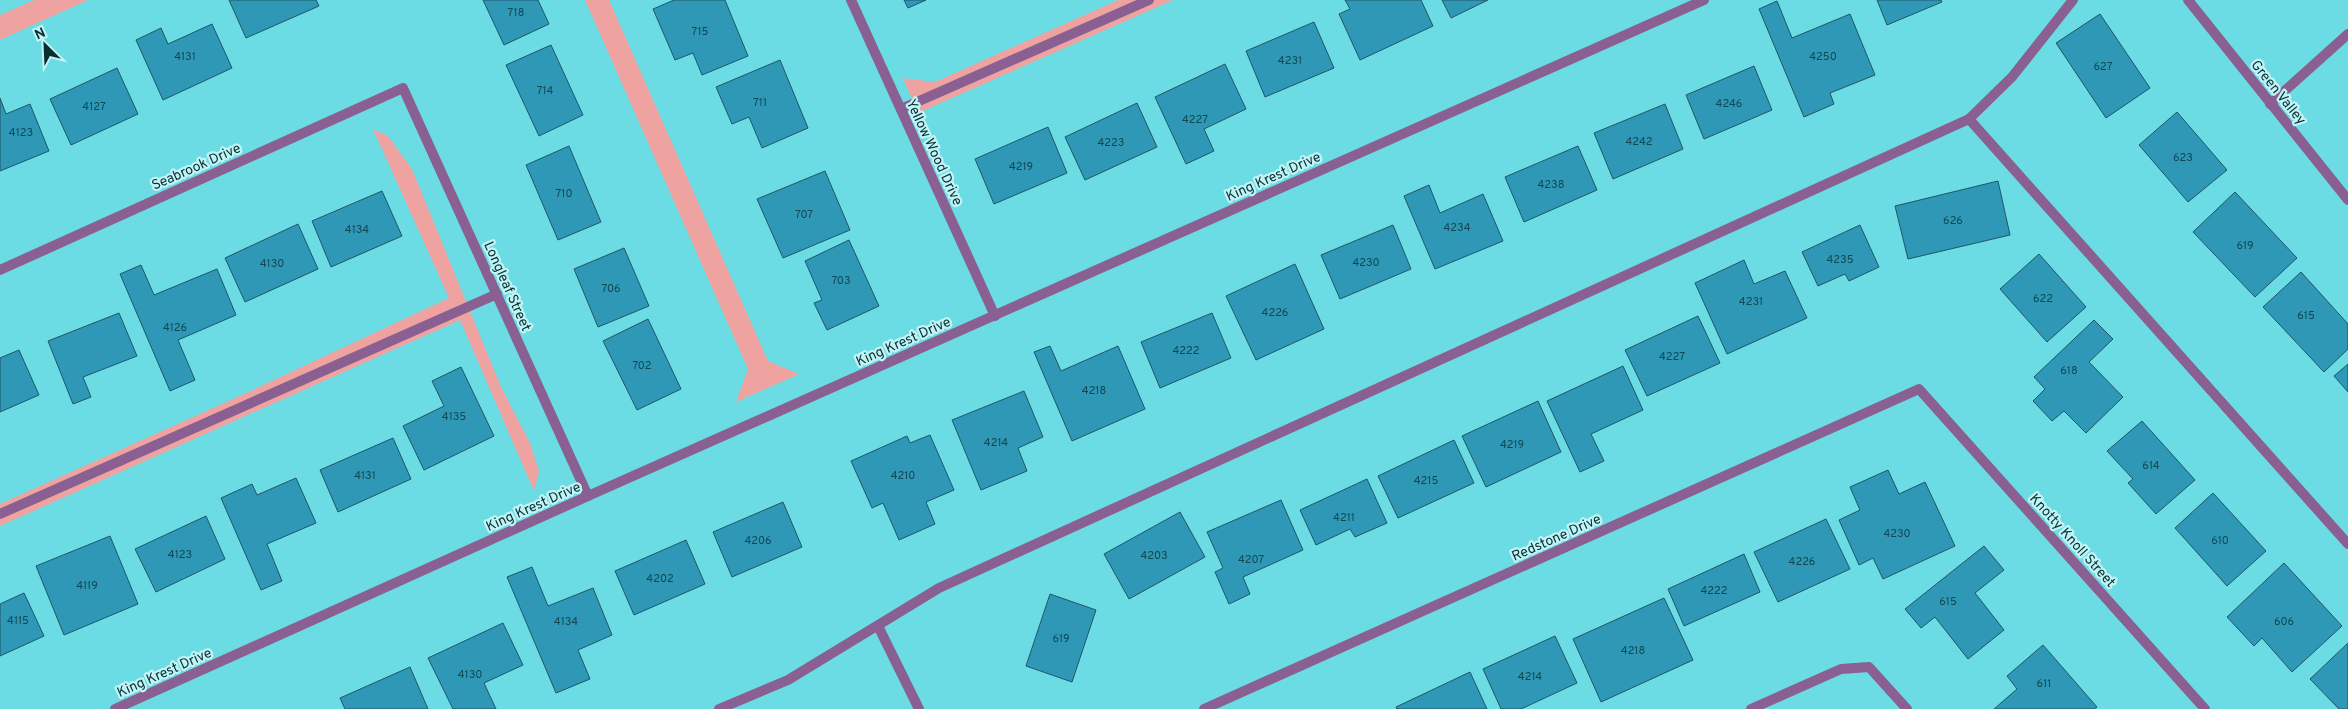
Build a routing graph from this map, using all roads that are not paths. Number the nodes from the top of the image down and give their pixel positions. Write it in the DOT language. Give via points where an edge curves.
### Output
graph roads {
  1 [pos="851,0"];
  2 [pos="1149,0"];
  3 [pos="1704,0"];
  4 [pos="2073,0"];
  5 [pos="2188,0"];
  6 [pos="2348,34"];
  7 [pos="404,88"];
  8 [pos="2270,104"];
  9 [pos="901,109"];
  10 [pos="1969,119"];
  11 [pos="2348,200"];
  12 [pos="0,270"];
  13 [pos="497,294"];
  14 [pos="995,316"];
  15 [pos="1919,389"];
  16 [pos="588,496"];
  17 [pos="0,514"];
  18 [pos="2348,544"];
  19 [pos="878,626"];
  20 [pos="115,709"];
  21 [pos="719,709"];
  22 [pos="919,709"];
  23 [pos="1204,709"];
  24 [pos="1751,709"];
  25 [pos="1907,709"];
  26 [pos="2205,709"];
  1 -- 9 [label="street, Yellow Wood Drive"];
  2 -- 9 [label="street"];
  3 -- 14 [label="street, King Krest Drive"];
  4 -- 10 [label="street" via="2012,77"];
  5 -- 8 [label="street, Green Valley"];
  6 -- 8 [label="street"];
  7 -- 12 [label="street, Seabrook Drive"];
  7 -- 13 [label="street, Longleaf Street"];
  8 -- 11 [label="street, Green Valley"];
  9 -- 14 [label="street, Yellow Wood Drive"];
  10 -- 18 [label="street"];
  10 -- 19 [label="street" via="939,588"];
  13 -- 16 [label="street, Longleaf Street"];
  13 -- 17 [label="street"];
  14 -- 16 [label="street, King Krest Drive"];
  15 -- 23 [label="street, Redstone Drive"];
  15 -- 26 [label="street, Knotty Knoll Street"];
  16 -- 20 [label="street, King Krest Drive"];
  19 -- 21 [label="street" via="788,680"];
  19 -- 22 [label="street"];
  24 -- 25 [label="street" via="1841,669 1869,667"];
}
